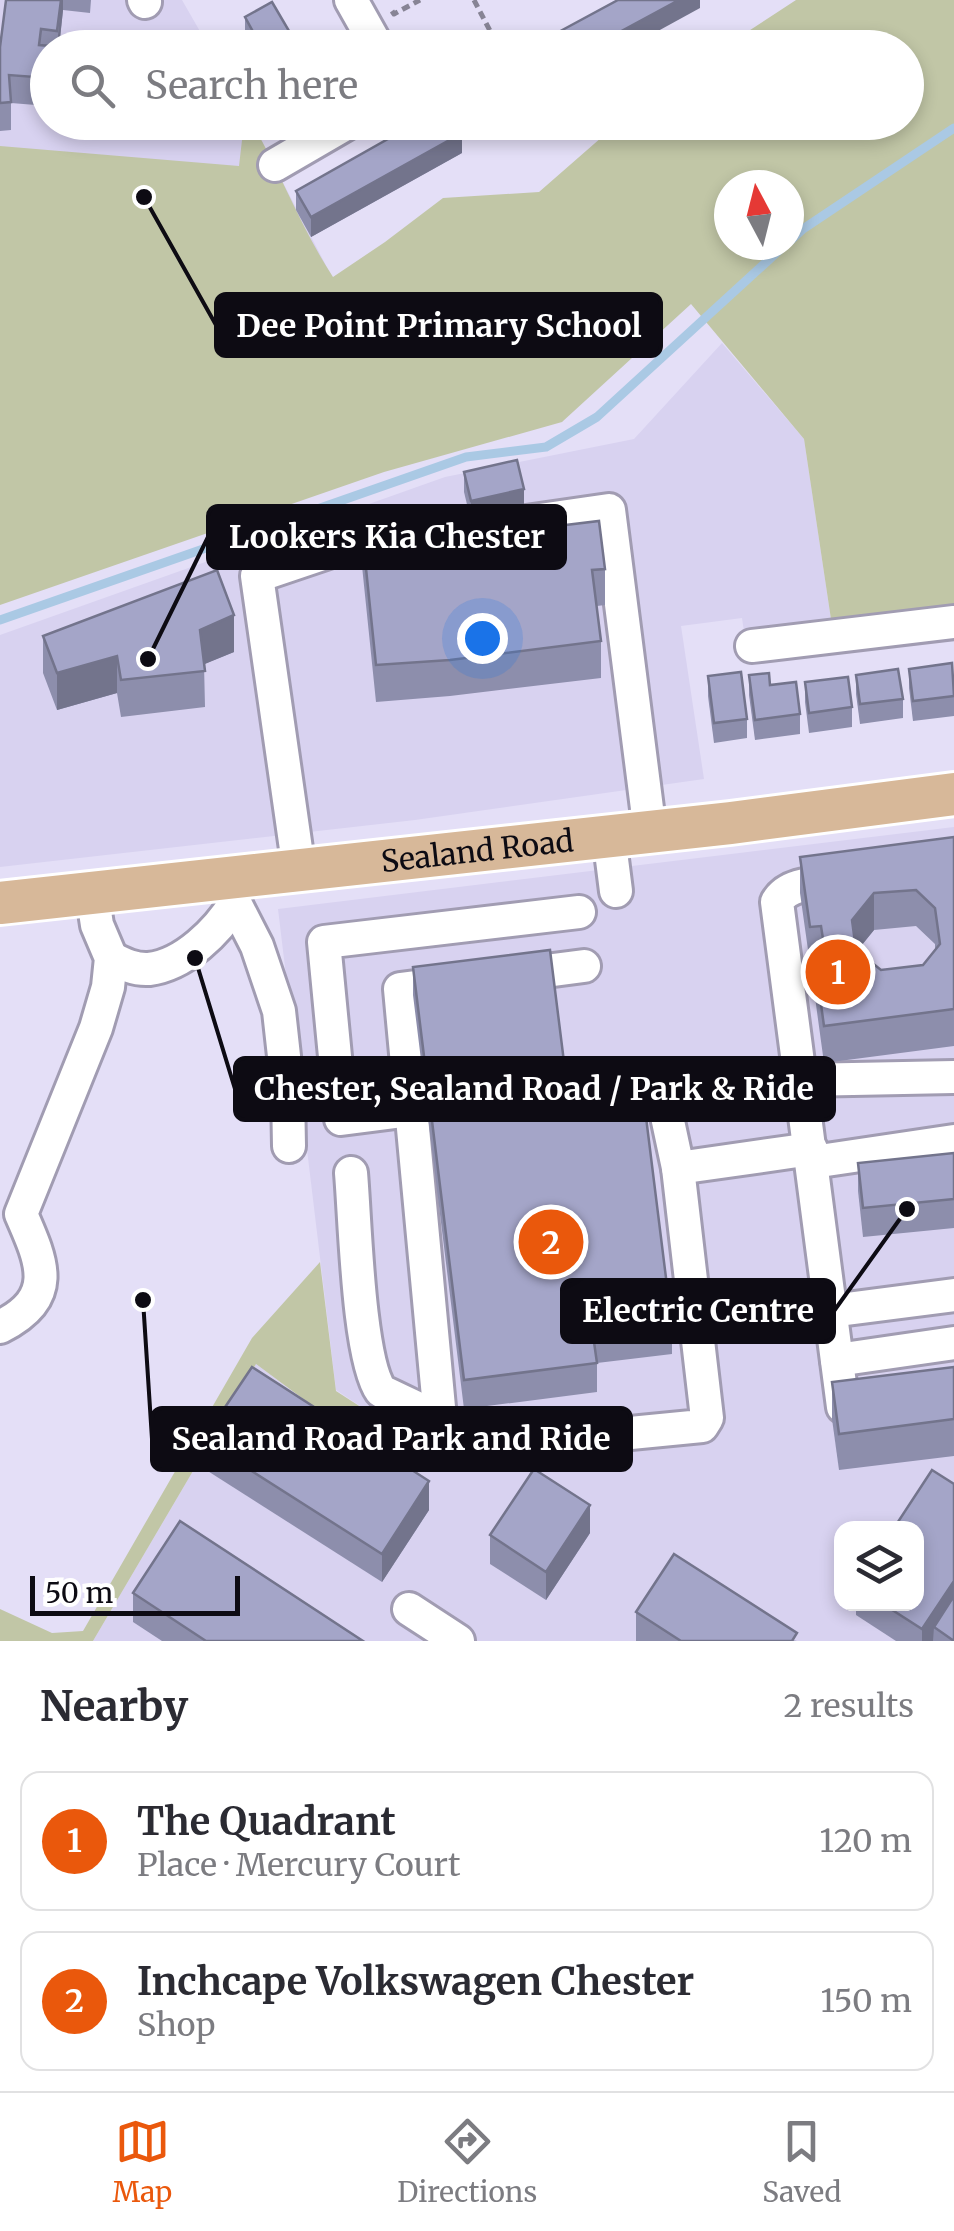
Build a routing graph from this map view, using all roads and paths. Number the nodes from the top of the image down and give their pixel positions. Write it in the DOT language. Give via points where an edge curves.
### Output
graph roads {
  1 [pos="351,0"];
  2 [pos="386,0"];
  3 [pos="420,0"];
  4 [pos="474,0"];
  5 [pos="368,30"];
  6 [pos="490,30"];
  7 [pos="317,140"];
  8 [pos="275,164"];
  9 [pos="954,622"];
  10 [pos="752,646"];
  11 [pos="954,794"];
  12 [pos="630,834"];
  13 [pos="299,870"];
  14 [pos="864,878"];
  15 [pos="234,890"];
  16 [pos="616,891"];
  17 [pos="92,892"];
  18 [pos="0,902"];
  19 [pos="579,912"];
  20 [pos="111,958"];
  21 [pos="584,966"];
  22 [pos="954,1077"];
  23 [pos="802,1080"];
  24 [pos="662,1093"];
  25 [pos="410,1110"];
  26 [pos="954,1140"];
  27 [pos="289,1146"];
  28 [pos="812,1155"];
  29 [pos="678,1168"];
  30 [pos="351,1172"];
  31 [pos="954,1295"];
  32 [pos="831,1311"];
  33 [pos="0,1327"];
  34 [pos="954,1343"];
  35 [pos="837,1360"];
  36 [pos="843,1407"];
  37 [pos="440,1418"];
  38 [pos="409,1609"];
  39 [pos="458,1641"];
  1 -- 5 [label="street"];
  2 -- 3 [label="path" via="394,14"];
  4 -- 6 [label="path"];
  7 -- 8 [label="street"];
  9 -- 10 [label="street"];
  11 -- 12 [label="main road, Sealand Road"];
  12 -- 13 [label="main road, Sealand Road"];
  12 -- 13 [label="street" via="610,510 334,550 257,576"];
  12 -- 16 [label="street"];
  13 -- 15 [label="main road, Sealand Road"];
  14 -- 23 [label="street" via="793,888 777,902"];
  15 -- 17 [label="main road, Sealand Road"];
  15 -- 20 [label="street" via="220,928 171,963 148,969"];
  15 -- 27 [label="street" via="279,1011"];
  17 -- 18 [label="main road, Sealand Road"];
  17 -- 20 [label="street"];
  19 -- 25 [label="street" via="324,942 341,1119"];
  20 -- 33 [label="street" via="96,1028 21,1214 42,1276 34,1303"];
  21 -- 25 [label="street" via="400,989"];
  22 -- 23 [label="street"];
  23 -- 28 [label="street"];
  24 -- 29 [label="street"];
  25 -- 37 [label="street"];
  26 -- 28 [label="street"];
  28 -- 29 [label="street"];
  28 -- 32 [label="street"];
  29 -- 37 [label="street" via="705,1424 518,1444"];
  30 -- 37 [label="street" via="374,1380 381,1391"];
  31 -- 32 [label="street"];
  32 -- 35 [label="street"];
  34 -- 35 [label="street"];
  35 -- 36 [label="street"];
  38 -- 39 [label="street"];
}
